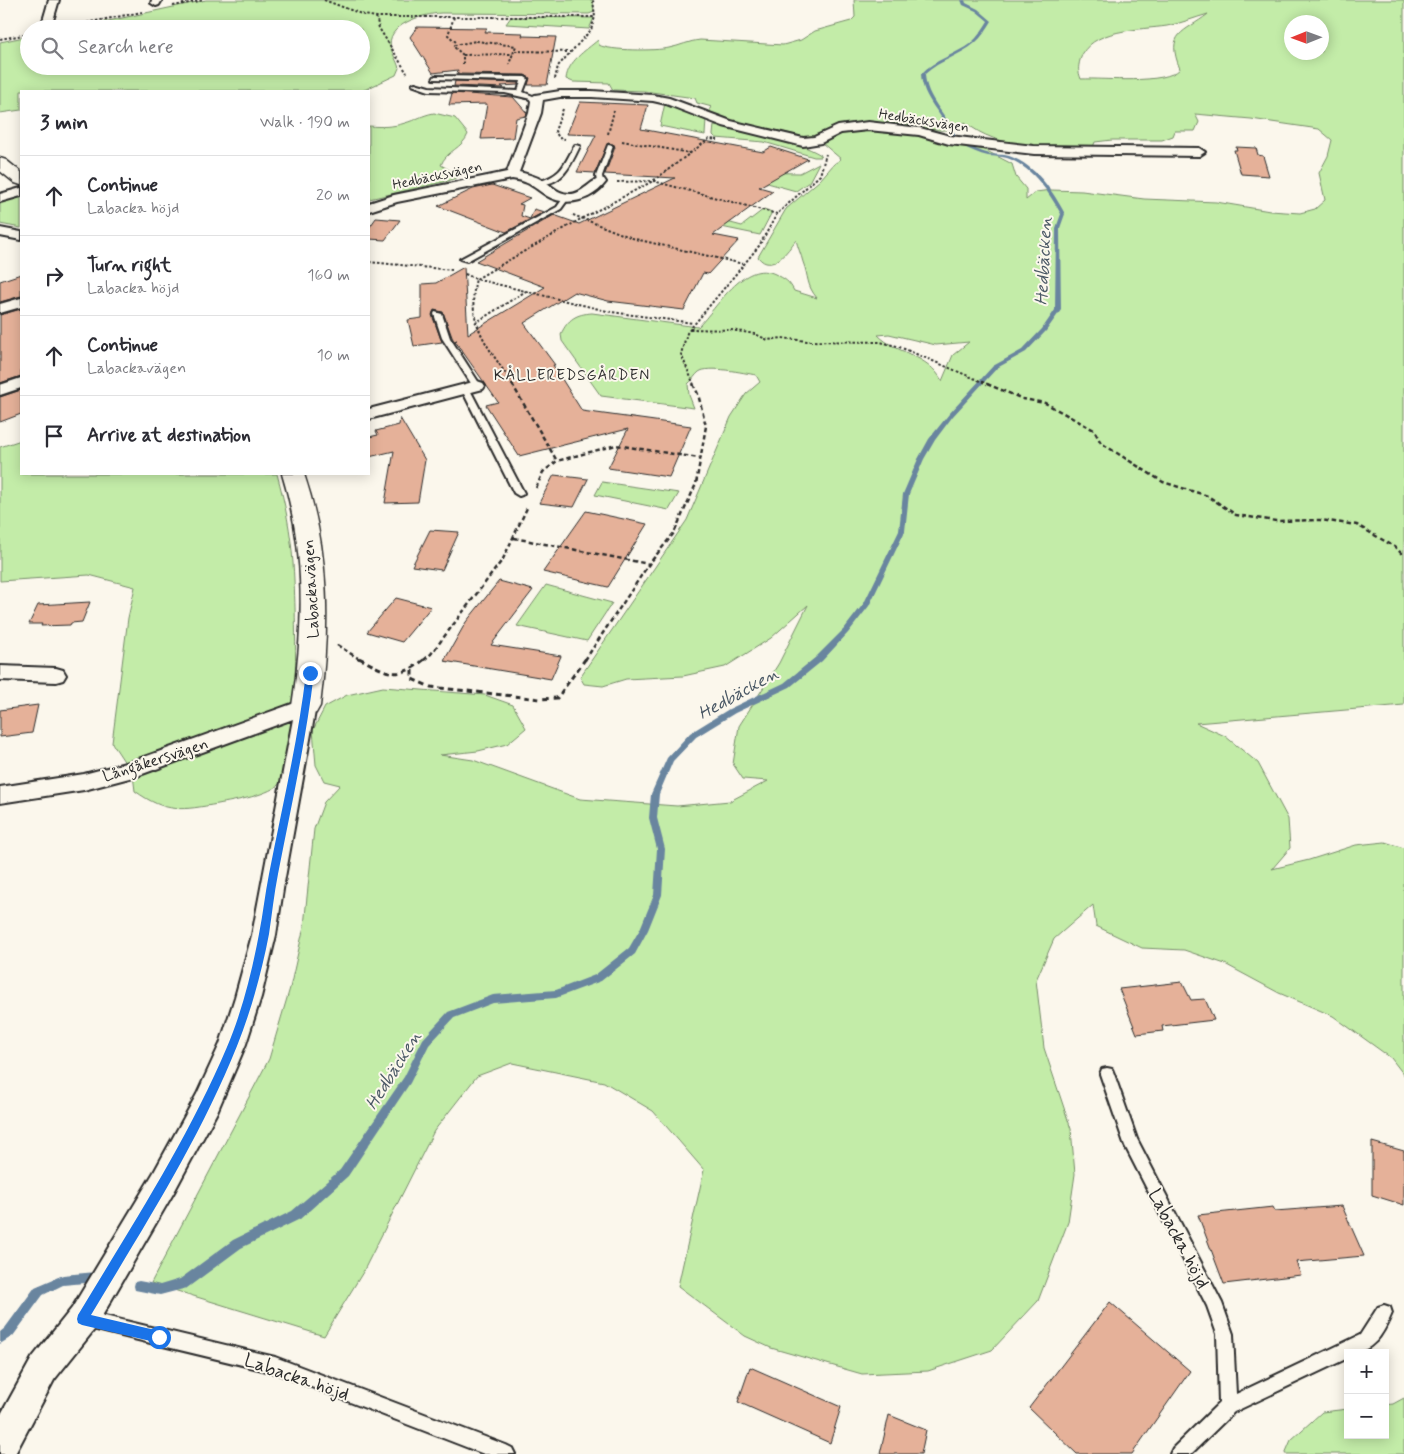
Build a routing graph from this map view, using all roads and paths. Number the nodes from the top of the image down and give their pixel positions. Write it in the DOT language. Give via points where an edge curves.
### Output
graph roads {
  1 [pos="54,0"];
  2 [pos="204,0"];
  3 [pos="324,0"];
  4 [pos="593,0"];
  5 [pos="154,4"];
  6 [pos="167,7"];
  7 [pos="376,17"];
  8 [pos="454,17"];
  9 [pos="595,17"];
  10 [pos="48,20"];
  11 [pos="92,20"];
  12 [pos="20,36"];
  13 [pos="0,39"];
  14 [pos="457,43"];
  15 [pos="515,50"];
  16 [pos="570,52"];
  17 [pos="513,54"];
  18 [pos="463,55"];
  19 [pos="435,78"];
  20 [pos="458,78"];
  21 [pos="502,78"];
  22 [pos="414,85"];
  23 [pos="520,93"];
  24 [pos="568,94"];
  25 [pos="616,94"];
  26 [pos="552,95"];
  27 [pos="535,98"];
  28 [pos="709,139"];
  29 [pos="811,142"];
  30 [pos="608,143"];
  31 [pos="576,146"];
  32 [pos="1199,152"];
  33 [pos="690,154"];
  34 [pos="0,163"];
  35 [pos="512,175"];
  36 [pos="20,179"];
  37 [pos="653,181"];
  38 [pos="600,182"];
  39 [pos="540,183"];
  40 [pos="20,192"];
  41 [pos="0,198"];
  42 [pos="566,198"];
  43 [pos="370,207"];
  44 [pos="777,214"];
  45 [pos="581,219"];
  46 [pos="0,232"];
  47 [pos="20,236"];
  48 [pos="464,259"];
  49 [pos="370,262"];
  50 [pos="743,264"];
  51 [pos="452,270"];
  52 [pos="476,279"];
  53 [pos="526,291"];
  54 [pos="20,302"];
  55 [pos="0,308"];
  56 [pos="438,314"];
  57 [pos="475,323"];
  58 [pos="693,324"];
  59 [pos="690,328"];
  60 [pos="20,383"];
  61 [pos="471,387"];
  62 [pos="0,390"];
  63 [pos="370,414"];
  64 [pos="699,458"];
  65 [pos="557,461"];
  66 [pos="293,475"];
  67 [pos="519,493"];
  68 [pos="531,500"];
  69 [pos="514,538"];
  70 [pos="1404,556"];
  71 [pos="649,564"];
  72 [pos="314,641"];
  73 [pos="412,670"];
  74 [pos="0,673"];
  75 [pos="56,675"];
  76 [pos="306,706"];
  77 [pos="0,795"];
  78 [pos="1107,1074"];
  79 [pos="1384,1313"];
  80 [pos="82,1319"];
  81 [pos="1228,1406"];
  82 [pos="0,1449"];
  83 [pos="506,1454"];
  84 [pos="1179,1454"];
  1 -- 10 [label="street"];
  2 -- 6 [label="path"];
  3 -- 7 [label="path"];
  4 -- 9 [label="path"];
  5 -- 11 [label="path"];
  7 -- 8 [label="path"];
  7 -- 22 [label="path" via="379,28"];
  8 -- 9 [label="path"];
  8 -- 14 [label="path" via="448,35"];
  9 -- 16 [label="path" via="588,36"];
  12 -- 13 [label="path"];
  14 -- 15 [label="path" via="507,44 516,46"];
  14 -- 18 [label="path" via="454,47"];
  15 -- 16 [label="path"];
  15 -- 17 [label="path"];
  16 -- 26 [label="path" via="558,66"];
  17 -- 18 [label="path"];
  17 -- 21 [label="path"];
  18 -- 20 [label="path"];
  19 -- 20 [label="lane"];
  20 -- 21 [label="lane"];
  21 -- 23 [label="lane" via="524,79"];
  22 -- 23 [label="lane" via="429,89"];
  23 -- 27 [label="lane"];
  24 -- 25 [label="street"];
  24 -- 26 [label="street"];
  24 -- 31 [label="path" via="555,131 559,138 577,140"];
  25 -- 29 [label="street" via="653,98 727,124"];
  25 -- 30 [label="path"];
  26 -- 27 [label="street"];
  27 -- 35 [label="street" via="535,113"];
  28 -- 33 [label="path"];
  29 -- 32 [label="street, Hedbäcksvägen" via="838,130 868,126 1034,150"];
  29 -- 44 [label="path" via="825,150 824,168 812,184"];
  30 -- 33 [label="path" via="634,142"];
  30 -- 38 [label="lane"];
  31 -- 39 [label="lane" via="562,175"];
  33 -- 37 [label="path"];
  34 -- 36 [label="street"];
  35 -- 39 [label="street, Hedbäcksvägen"];
  35 -- 43 [label="street, Hedbäcksvägen" via="394,198"];
  37 -- 38 [label="path"];
  37 -- 44 [label="path"];
  37 -- 45 [label="path"];
  38 -- 42 [label="street" via="588,194"];
  39 -- 42 [label="street, Hedbäcksvägen" via="552,194"];
  40 -- 41 [label="street"];
  42 -- 48 [label="lane" via="559,208"];
  44 -- 50 [label="path" via="759,246"];
  45 -- 50 [label="path" via="620,235"];
  45 -- 52 [label="path"];
  46 -- 47 [label="street"];
  48 -- 51 [label="path"];
  49 -- 51 [label="path"];
  50 -- 58 [label="path"];
  51 -- 52 [label="path"];
  52 -- 53 [label="path"];
  52 -- 57 [label="path" via="472,304"];
  53 -- 57 [label="path"];
  53 -- 58 [label="path" via="611,312"];
  54 -- 55 [label="street"];
  56 -- 61 [label="lane" via="446,338"];
  57 -- 65 [label="path"];
  58 -- 59 [label="path"];
  59 -- 64 [label="path" via="682,354 698,394 706,426"];
  59 -- 70 [label="path" via="732,330 768,340 880,342 897,346 1023,399 1045,403 1094,430 1101,443 1162,482 1208,496 1236,515 1276,521 1320,520 1357,525 1395,547"];
  60 -- 62 [label="street"];
  61 -- 63 [label="street"];
  61 -- 67 [label="lane"];
  64 -- 65 [label="path" via="616,445"];
  64 -- 71 [label="path" via="696,484 674,533"];
  65 -- 68 [label="path" via="543,472"];
  66 -- 72 [label="street, Labackavägen" via="306,532"];
  67 -- 68 [label="path" via="523,499"];
  68 -- 69 [label="path"];
  69 -- 71 [label="path"];
  69 -- 73 [label="path" via="503,559 431,654"];
  71 -- 73 [label="path" via="557,698 540,699 431,686 412,679"];
  72 -- 73 [label="path" via="330,640 382,670 397,674"];
  72 -- 76 [label="street, Labackavägen"];
  74 -- 75 [label="street"];
  76 -- 77 [label="street, Långåkersvägen" via="136,768 84,782"];
  76 -- 80 [label="street" via="264,935 233,1044 174,1165"];
  78 -- 81 [label="lane, Labacka höjd" via="1130,1141 1214,1303 1225,1334"];
  79 -- 81 [label="lane" via="1366,1341"];
  80 -- 82 [label="street" via="43,1368"];
  80 -- 83 [label="lane, Labacka höjd" via="275,1365"];
  81 -- 84 [label="lane"];
}
